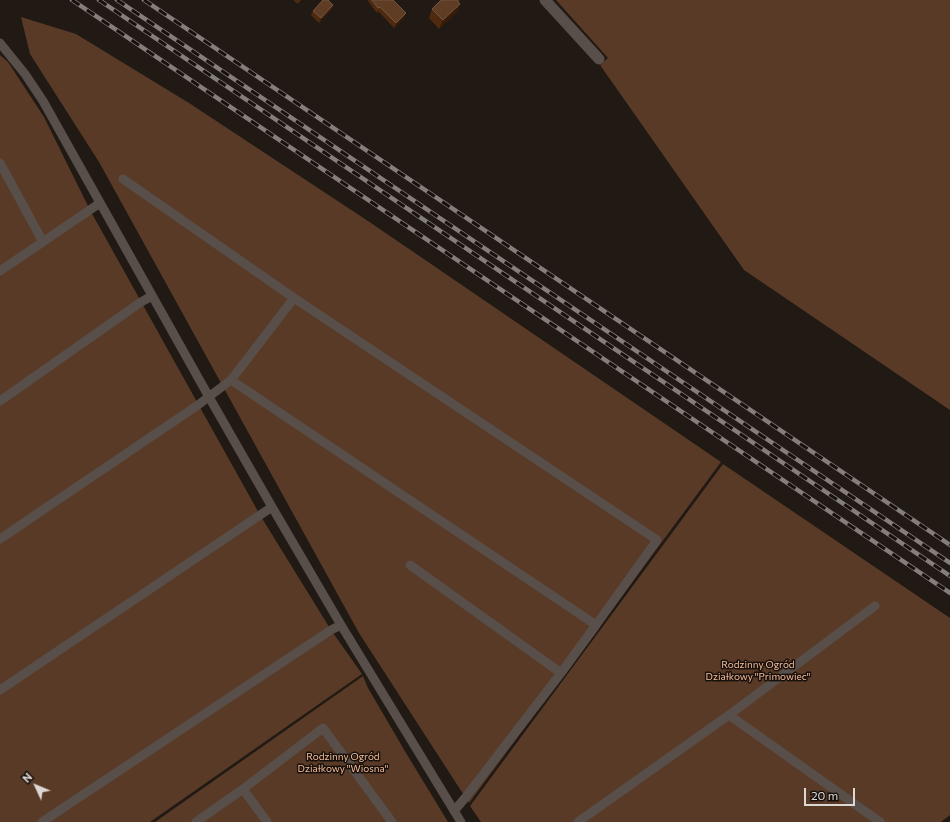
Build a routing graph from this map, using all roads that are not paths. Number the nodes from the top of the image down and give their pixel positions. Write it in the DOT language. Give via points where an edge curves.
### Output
graph roads {
  1 [pos="545,0"];
  2 [pos="0,43"];
  3 [pos="599,59"];
  4 [pos="0,163"];
  5 [pos="123,179"];
  6 [pos="100,203"];
  7 [pos="43,242"];
  8 [pos="0,271"];
  9 [pos="152,296"];
  10 [pos="294,298"];
  11 [pos="231,380"];
  12 [pos="209,397"];
  13 [pos="0,401"];
  14 [pos="272,507"];
  15 [pos="0,538"];
  16 [pos="410,565"];
  17 [pos="875,606"];
  18 [pos="341,624"];
  19 [pos="596,625"];
  20 [pos="561,673"];
  21 [pos="0,690"];
  22 [pos="729,715"];
  23 [pos="243,789"];
  24 [pos="454,811"];
  25 [pos="42,822"];
  26 [pos="196,822"];
  27 [pos="267,822"];
  28 [pos="392,822"];
  29 [pos="461,822"];
  30 [pos="578,822"];
  31 [pos="880,822"];
  1 -- 3 [label="street"];
  2 -- 6 [label="lane" via="43,101"];
  4 -- 7 [label="lane"];
  5 -- 10 [label="lane"];
  6 -- 7 [label="lane"];
  6 -- 9 [label="lane"];
  7 -- 8 [label="lane"];
  9 -- 12 [label="lane"];
  9 -- 13 [label="lane"];
  10 -- 11 [label="lane"];
  10 -- 19 [label="lane" via="656,540"];
  11 -- 12 [label="lane"];
  11 -- 19 [label="lane"];
  12 -- 14 [label="lane"];
  12 -- 15 [label="lane"];
  14 -- 18 [label="lane"];
  14 -- 21 [label="lane"];
  16 -- 20 [label="lane"];
  17 -- 22 [label="lane"];
  18 -- 24 [label="lane"];
  18 -- 25 [label="lane"];
  19 -- 20 [label="lane"];
  20 -- 24 [label="lane"];
  22 -- 30 [label="lane"];
  22 -- 31 [label="lane"];
  23 -- 26 [label="lane"];
  23 -- 27 [label="lane"];
  23 -- 28 [label="lane" via="323,728"];
  24 -- 29 [label="lane"];
}
